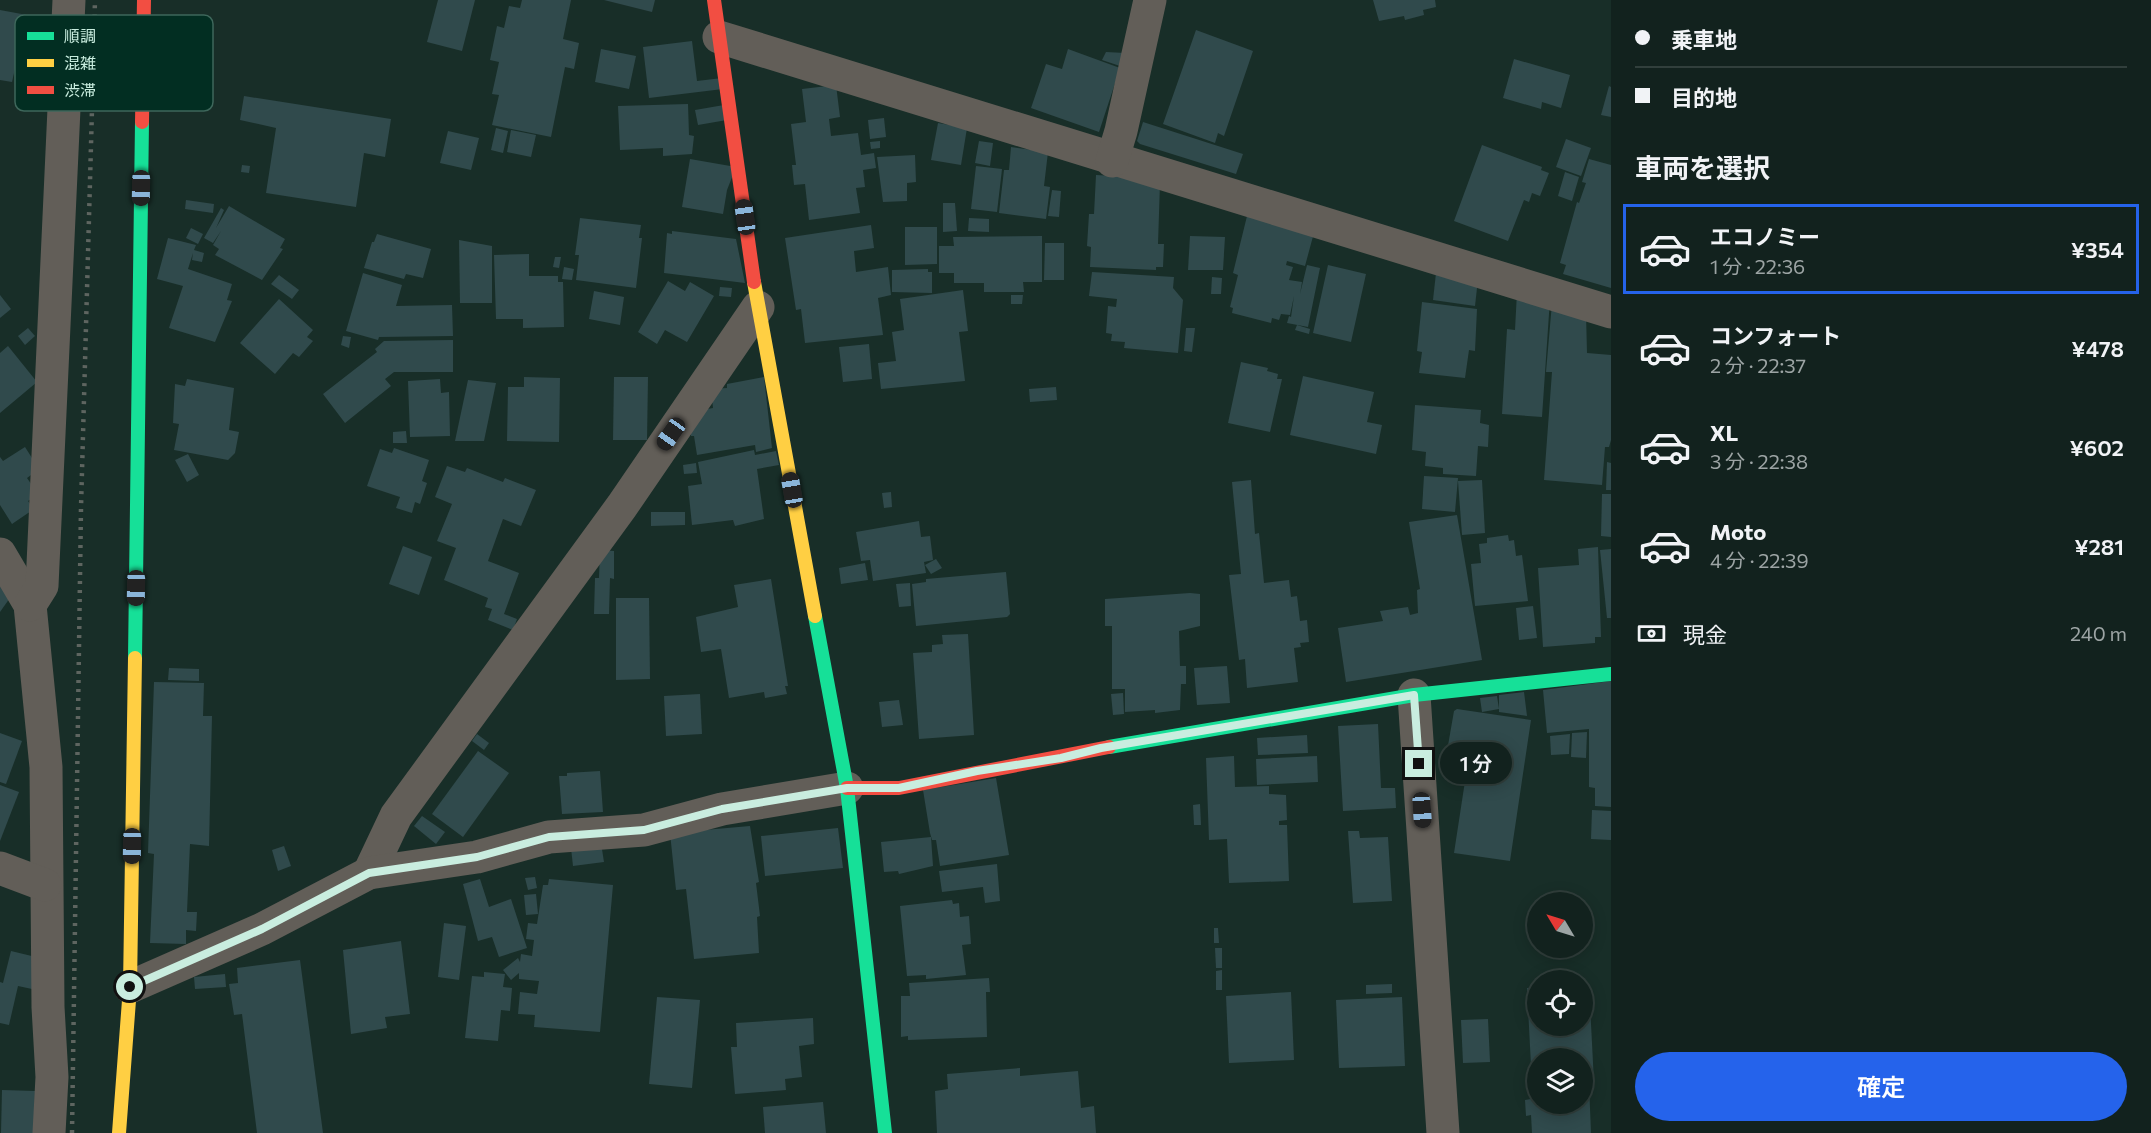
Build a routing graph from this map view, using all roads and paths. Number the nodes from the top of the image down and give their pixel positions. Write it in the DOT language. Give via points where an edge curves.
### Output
graph roads {
  1 [pos="69,0"];
  2 [pos="144,0"];
  3 [pos="714,0"];
  4 [pos="1150,0"];
  5 [pos="68,15"];
  6 [pos="144,15"];
  7 [pos="719,37"];
  8 [pos="64,111"];
  9 [pos="142,111"];
  10 [pos="1112,161"];
  11 [pos="758,307"];
  12 [pos="1611,312"];
  13 [pos="0,554"];
  14 [pos="30,605"];
  15 [pos="1611,674"];
  16 [pos="1414,695"];
  17 [pos="847,788"];
  18 [pos="0,868"];
  19 [pos="369,873"];
  20 [pos="45,885"];
  21 [pos="130,987"];
  22 [pos="49,1133"];
  23 [pos="119,1133"];
  24 [pos="885,1133"];
  25 [pos="1443,1133"];
  1 -- 5 [label="street"];
  2 -- 6 [label="street"];
  3 -- 7 [label="street"];
  4 -- 10 [label="street"];
  7 -- 10 [label="street"];
  7 -- 11 [label="street"];
  8 -- 14 [label="street" via="42,586"];
  9 -- 21 [label="street"];
  10 -- 12 [label="street"];
  11 -- 17 [label="street"];
  11 -- 19 [label="street" via="622,506 396,816"];
  13 -- 14 [label="street"];
  14 -- 20 [label="street" via="46,767"];
  15 -- 16 [label="street"];
  16 -- 17 [label="street" via="1101,748 899,788"];
  16 -- 25 [label="street"];
  17 -- 19 [label="street" via="722,809 644,830 549,837 477,857"];
  17 -- 24 [label="street"];
  18 -- 20 [label="street"];
  19 -- 21 [label="street" via="262,929"];
  20 -- 22 [label="street" via="52,1077"];
  21 -- 23 [label="street"];
}
